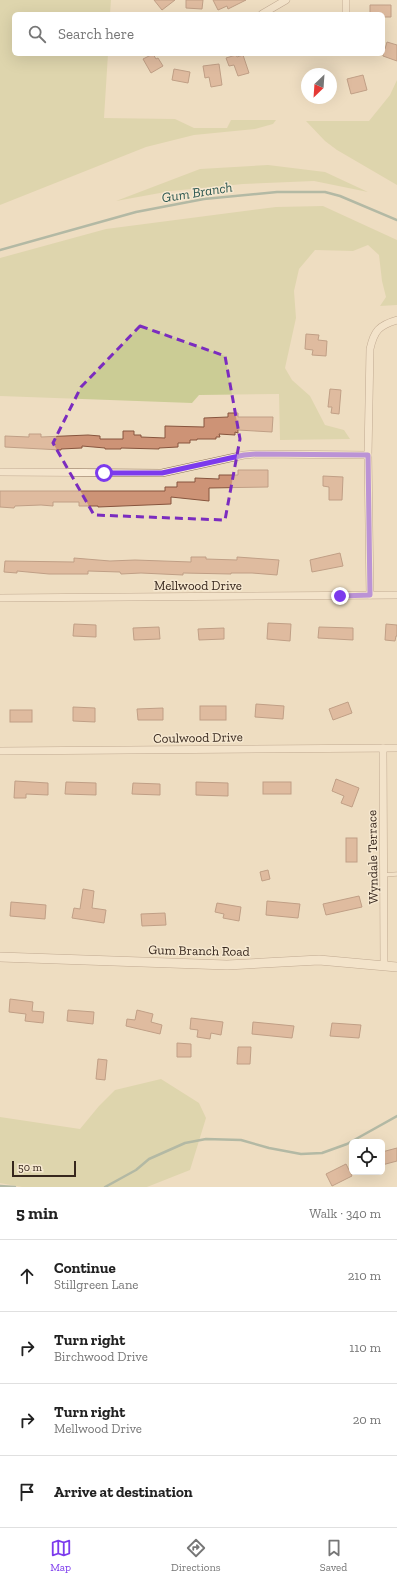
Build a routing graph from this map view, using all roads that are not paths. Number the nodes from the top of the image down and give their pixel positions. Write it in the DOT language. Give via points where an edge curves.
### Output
graph roads {
  1 [pos="286,0"];
  2 [pos="346,0"];
  3 [pos="265,12"];
  4 [pos="346,12"];
  5 [pos="397,320"];
  6 [pos="368,455"];
  7 [pos="0,472"];
  8 [pos="370,595"];
  9 [pos="397,595"];
  10 [pos="0,598"];
  11 [pos="383,748"];
  12 [pos="397,748"];
  13 [pos="0,751"];
  14 [pos="397,874"];
  15 [pos="384,875"];
  16 [pos="0,957"];
  17 [pos="384,966"];
  18 [pos="397,967"];
  1 -- 3 [label="street"];
  2 -- 4 [label="street"];
  5 -- 6 [label="street" via="378,329 371,345"];
  6 -- 7 [label="street" via="250,454 162,473"];
  6 -- 8 [label="street"];
  8 -- 9 [label="street, Mellwood Drive"];
  8 -- 10 [label="street, Mellwood Drive"];
  11 -- 12 [label="street, Coulwood Drive"];
  11 -- 13 [label="street, Coulwood Drive"];
  11 -- 15 [label="street, Wyndale Terrace"];
  14 -- 15 [label="lane"];
  15 -- 17 [label="street, Wyndale Terrace"];
  16 -- 17 [label="street, Gum Branch Road" via="227,965 319,960"];
  17 -- 18 [label="street, Gum Branch Road"];
}
